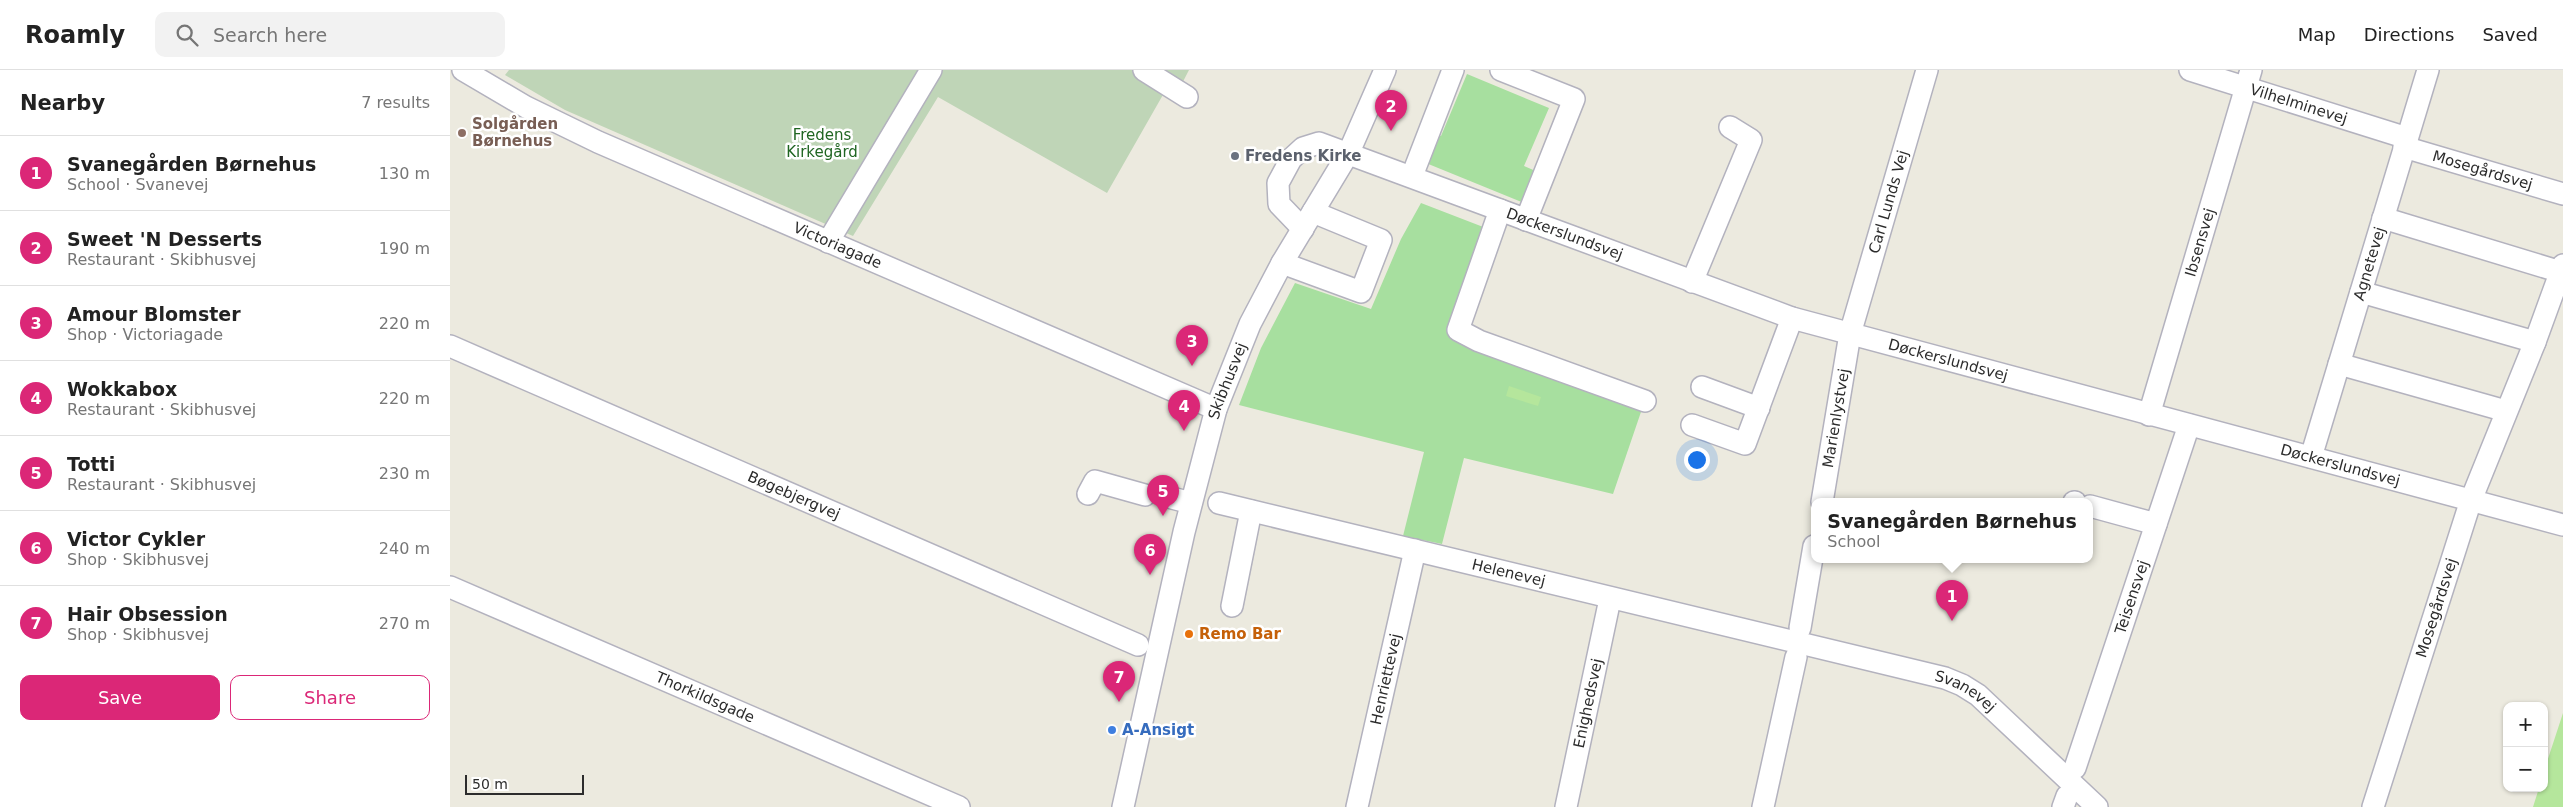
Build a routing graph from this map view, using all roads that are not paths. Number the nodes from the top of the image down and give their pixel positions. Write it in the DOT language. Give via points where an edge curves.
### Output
graph roads {
  1 [pos="463,70"];
  2 [pos="931,70"];
  3 [pos="1144,70"];
  4 [pos="1453,70"];
  5 [pos="1501,70"];
  6 [pos="1927,70"];
  7 [pos="2190,70"];
  8 [pos="2428,70"];
  9 [pos="1379,72"];
  10 [pos="2248,79"];
  11 [pos="1187,98"];
  12 [pos="1730,127"];
  13 [pos="2406,142"];
  14 [pos="1349,152"];
  15 [pos="1412,176"];
  16 [pos="2563,194"];
  17 [pos="1500,210"];
  18 [pos="2383,218"];
  19 [pos="1526,220"];
  20 [pos="1308,221"];
  21 [pos="828,242"];
  22 [pos="1282,264"];
  23 [pos="2562,269"];
  24 [pos="1692,282"];
  25 [pos="2361,292"];
  26 [pos="2555,312"];
  27 [pos="1792,318"];
  28 [pos="1850,334"];
  29 [pos="2535,342"];
  30 [pos="450,346"];
  31 [pos="2339,364"];
  32 [pos="1702,387"];
  33 [pos="1645,401"];
  34 [pos="1759,408"];
  35 [pos="1216,409"];
  36 [pos="2506,411"];
  37 [pos="2149,414"];
  38 [pos="1692,425"];
  39 [pos="2189,425"];
  40 [pos="2311,457"];
  41 [pos="1088,494"];
  42 [pos="1145,495"];
  43 [pos="1823,498"];
  44 [pos="2471,500"];
  45 [pos="1219,503"];
  46 [pos="2093,507"];
  47 [pos="1251,511"];
  48 [pos="2156,524"];
  49 [pos="2563,525"];
  50 [pos="1415,550"];
  51 [pos="1811,563"];
  52 [pos="450,587"];
  53 [pos="1610,599"];
  54 [pos="1232,606"];
  55 [pos="1798,643"];
  56 [pos="1138,645"];
  57 [pos="2075,768"];
  58 [pos="959,807"];
  59 [pos="1123,807"];
  60 [pos="1357,807"];
  61 [pos="1566,807"];
  62 [pos="1763,807"];
  63 [pos="2098,807"];
  64 [pos="2373,807"];
  1 -- 21 [label="street, Victoriagade" via="526,107 598,142"];
  2 -- 21 [label="street"];
  3 -- 11 [label="street"];
  4 -- 15 [label="street"];
  5 -- 19 [label="street" via="1574,99"];
  6 -- 28 [label="street, Carl Lunds Vej"];
  7 -- 10 [label="street, Vilhelminevej"];
  8 -- 13 [label="street, Agnetevej"];
  9 -- 14 [label="street, Skibhusvej"];
  10 -- 13 [label="street, Vilhelminevej"];
  10 -- 37 [label="street, Ibsensvej"];
  12 -- 24 [label="street" via="1751,140"];
  13 -- 16 [label="street, Mosegårdsvej"];
  13 -- 18 [label="street, Agnetevej"];
  14 -- 15 [label="street, Døckerslundsvej"];
  14 -- 20 [label="street, Skibhusvej"];
  14 -- 20 [label="street, Døckerslundsvej" via="1320,143 1303,148 1291,159 1278,184 1279,204"];
  15 -- 17 [label="street, Døckerslundsvej"];
  17 -- 19 [label="street, Døckerslundsvej"];
  17 -- 33 [label="street" via="1458,330 1479,341"];
  18 -- 23 [label="street, Mosegårdsvej"];
  18 -- 25 [label="street, Agnetevej"];
  19 -- 24 [label="street, Døckerslundsvej"];
  20 -- 22 [label="street, Skibhusvej"];
  20 -- 22 [label="street" via="1381,240 1361,292"];
  21 -- 35 [label="street, Victoriagade"];
  22 -- 35 [label="street, Skibhusvej" via="1250,324"];
  23 -- 26 [label="street, Mosegårdsvej"];
  24 -- 27 [label="street, Døckerslundsvej"];
  25 -- 29 [label="street"];
  25 -- 31 [label="street, Agnetevej"];
  26 -- 29 [label="street, Mosegårdsvej"];
  27 -- 28 [label="street, Døckerslundsvej"];
  27 -- 34 [label="street"];
  28 -- 37 [label="street, Døckerslundsvej"];
  28 -- 43 [label="street, Marienlystvej"];
  29 -- 36 [label="street, Mosegårdsvej"];
  30 -- 56 [label="street, Bøgebjergvej"];
  31 -- 36 [label="street"];
  31 -- 40 [label="street, Agnetevej"];
  32 -- 34 [label="street"];
  34 -- 38 [label="street" via="1745,444"];
  35 -- 59 [label="street, Skibhusvej" via="1182,501"];
  36 -- 44 [label="street, Mosegårdsvej"];
  37 -- 39 [label="street, Døckerslundsvej"];
  39 -- 40 [label="street, Døckerslundsvej"];
  39 -- 48 [label="street, Teisensvej"];
  40 -- 44 [label="street, Døckerslundsvej"];
  41 -- 42 [label="street" via="1095,481"];
  44 -- 49 [label="street, Døckerslundsvej"];
  44 -- 64 [label="street, Mosegårdsvej"];
  45 -- 47 [label="street, Helenevej"];
  46 -- 48 [label="street"];
  47 -- 50 [label="street, Helenevej"];
  47 -- 54 [label="street"];
  48 -- 57 [label="street, Teisensvej"];
  50 -- 53 [label="street, Helenevej"];
  50 -- 60 [label="street, Henriettevej"];
  51 -- 55 [label="street"];
  52 -- 58 [label="street, Thorkildsgade"];
  53 -- 55 [label="street, Helenevej"];
  53 -- 61 [label="street, Enighedsvej"];
  55 -- 62 [label="street"];
  55 -- 63 [label="street, Svanevej" via="1945,678 1962,685 1978,695"];
}
